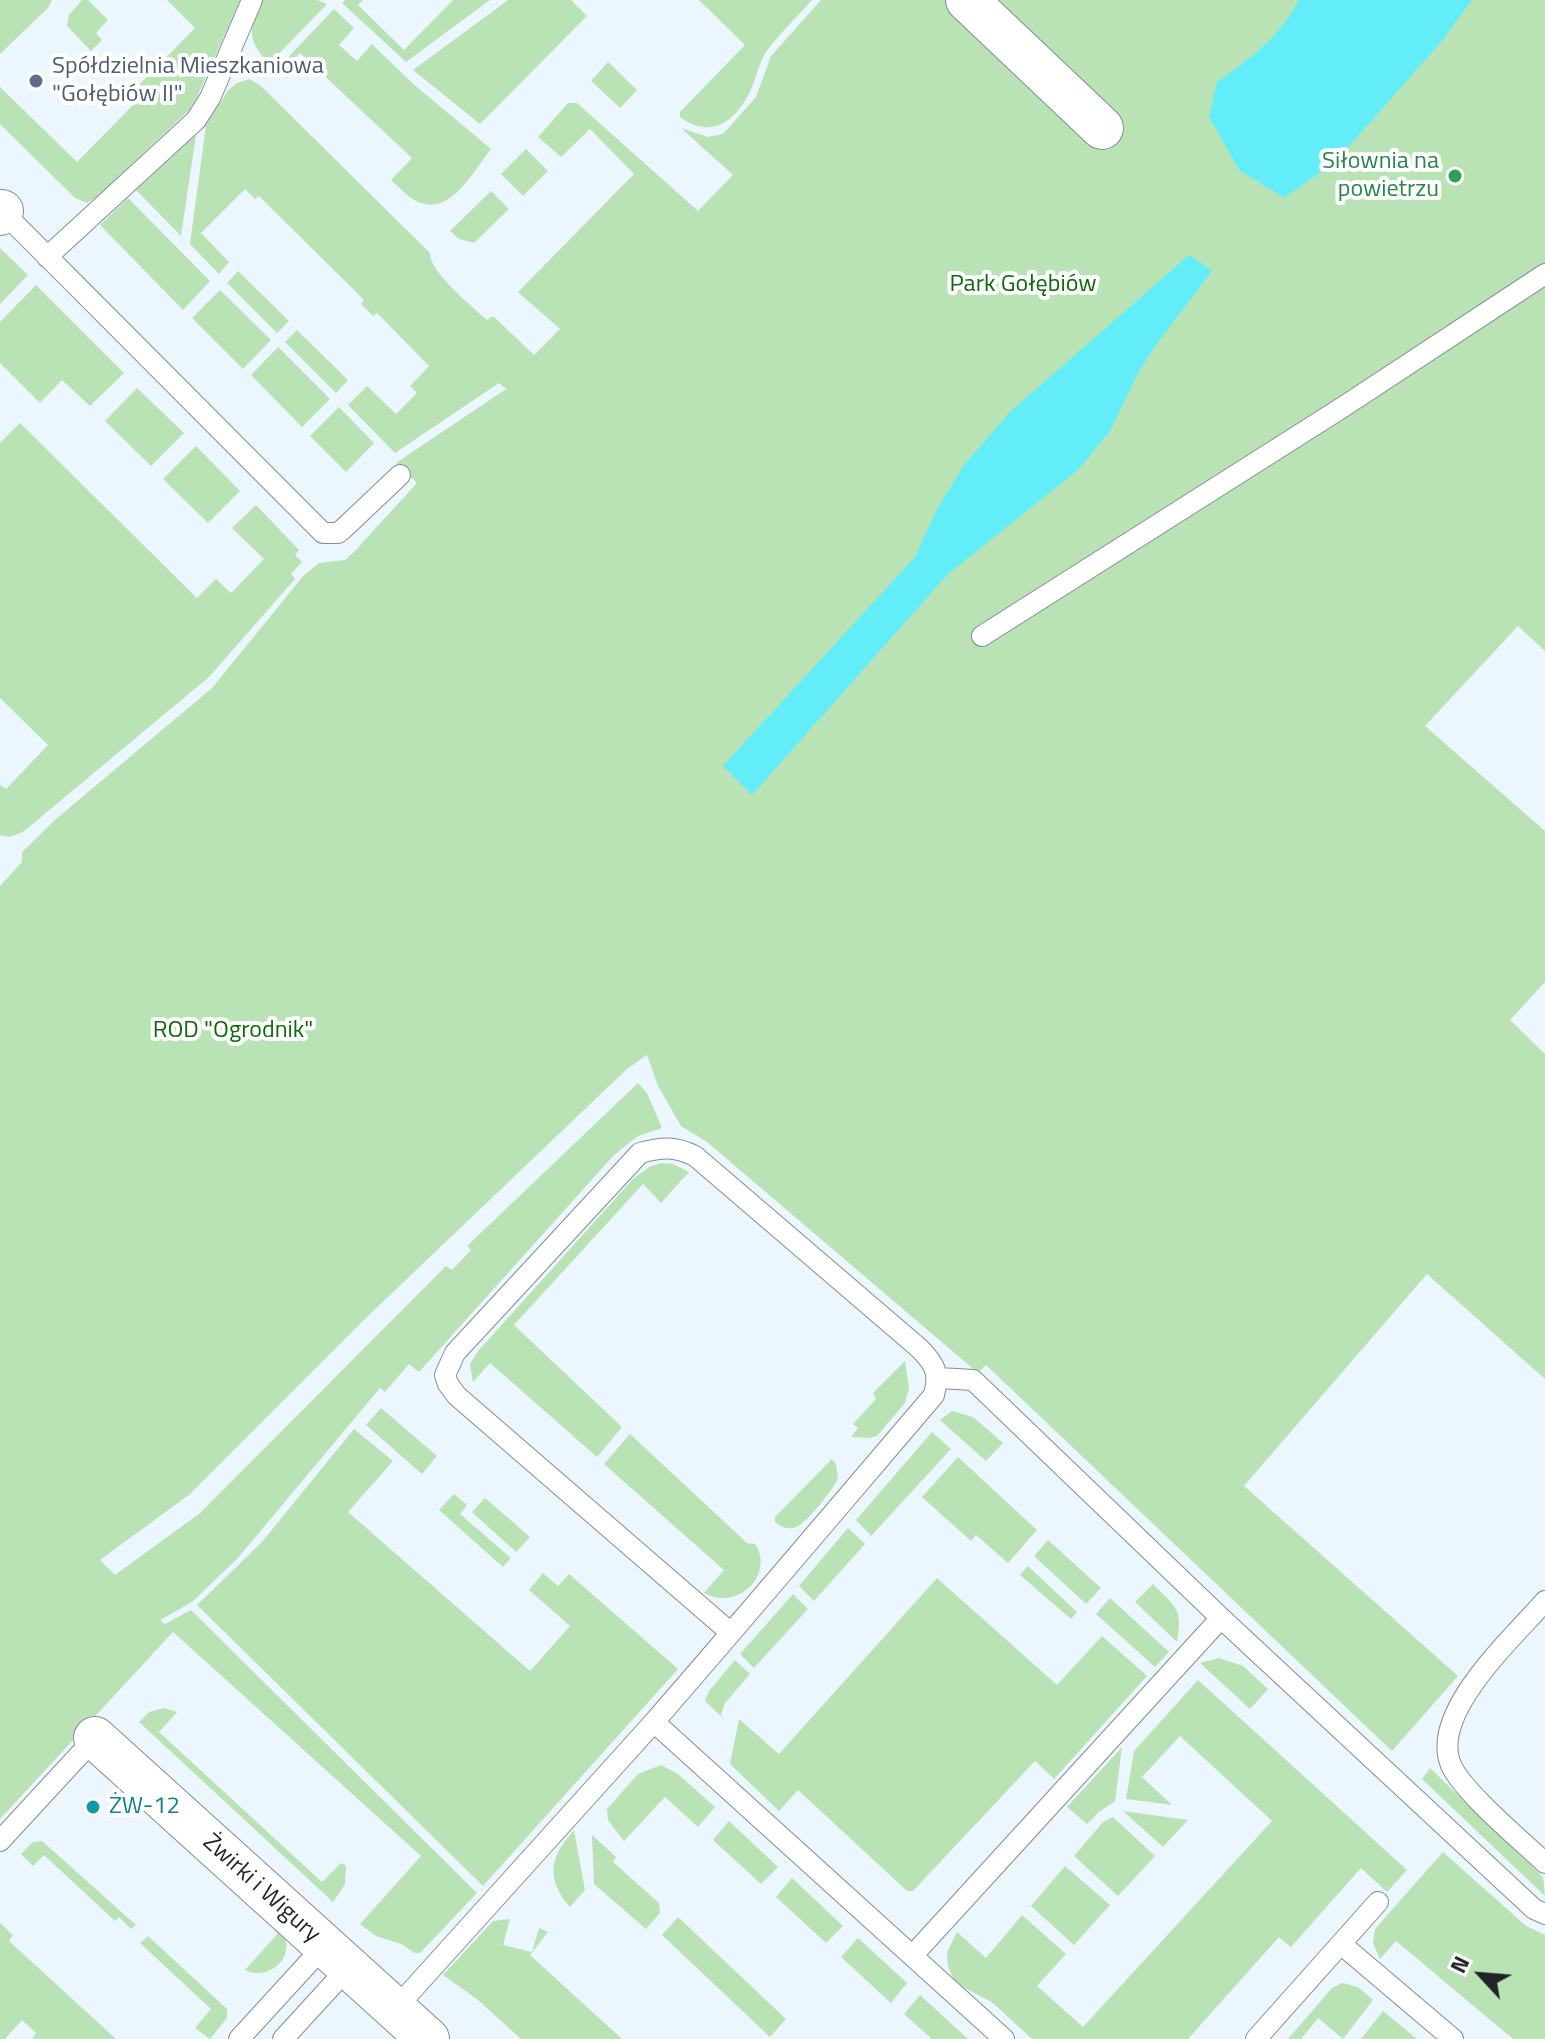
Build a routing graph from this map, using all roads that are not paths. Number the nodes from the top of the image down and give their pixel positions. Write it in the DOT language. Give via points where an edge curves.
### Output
graph roads {
  1 [pos="252,0"];
  2 [pos="967,0"];
  3 [pos="1102,128"];
  4 [pos="1,211"];
  5 [pos="47,257"];
  6 [pos="1545,274"];
  7 [pos="400,475"];
  8 [pos="982,636"];
  9 [pos="939,1378"];
  10 [pos="1545,1601"];
  11 [pos="1221,1618"];
  12 [pos="731,1633"];
  13 [pos="654,1722"];
  14 [pos="95,1738"];
  15 [pos="0,1841"];
  16 [pos="1545,1863"];
  17 [pos="1378,1902"];
  18 [pos="1545,1914"];
  19 [pos="1341,1944"];
  20 [pos="913,1955"];
  21 [pos="336,1957"];
  22 [pos="395,2009"];
  23 [pos="239,2039"];
  24 [pos="283,2039"];
  25 [pos="428,2039"];
  26 [pos="1004,2039"];
  27 [pos="1256,2039"];
  28 [pos="1453,2039"];
  1 -- 5 [label="lane" via="196,120"];
  2 -- 3 [label="street"];
  4 -- 5 [label="lane"];
  5 -- 7 [label="lane" via="323,533 342,530"];
  6 -- 8 [label="lane"];
  9 -- 11 [label="lane" via="973,1380"];
  9 -- 12 [label="lane" via="934,1395"];
  9 -- 12 [label="lane" via="919,1348 695,1156 662,1147 640,1153 455,1353 445,1375 457,1396"];
  10 -- 16 [label="lane" via="1457,1707 1447,1746 1451,1766 1466,1787"];
  11 -- 18 [label="lane"];
  11 -- 20 [label="lane"];
  12 -- 13 [label="lane"];
  13 -- 20 [label="lane"];
  13 -- 22 [label="lane"];
  14 -- 15 [label="lane"];
  14 -- 21 [label="street, Żwirki i Wigury"];
  17 -- 19 [label="lane"];
  19 -- 27 [label="lane"];
  19 -- 28 [label="lane"];
  20 -- 26 [label="lane"];
  21 -- 22 [label="street, Żwirki i Wigury"];
  21 -- 23 [label="lane" via="265,2010"];
  21 -- 24 [label="lane"];
  22 -- 25 [label="street, Żwirki i Wigury"];
}
